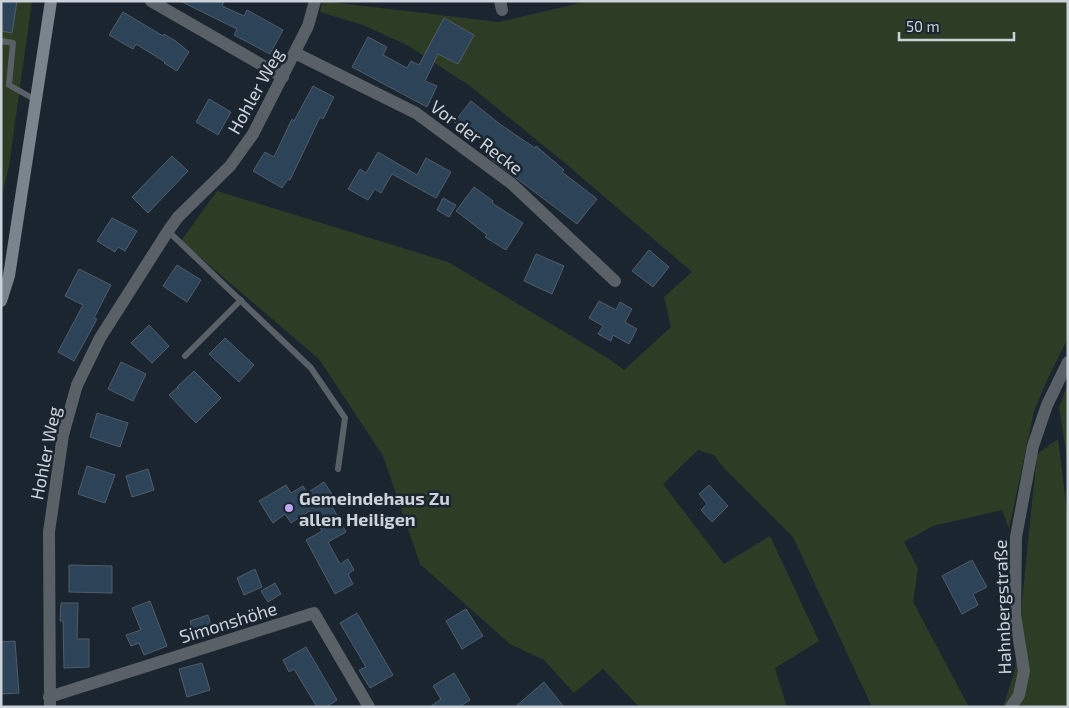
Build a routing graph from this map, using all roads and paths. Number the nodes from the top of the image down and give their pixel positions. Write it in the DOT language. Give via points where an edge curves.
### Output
graph roads {
  1 [pos="51,1"];
  2 [pos="151,1"];
  3 [pos="315,1"];
  4 [pos="1,41"];
  5 [pos="295,53"];
  6 [pos="283,77"];
  7 [pos="36,100"];
  8 [pos="168,231"];
  9 [pos="614,281"];
  10 [pos="241,300"];
  11 [pos="1,301"];
  12 [pos="185,356"];
  13 [pos="1068,362"];
  14 [pos="338,470"];
  15 [pos="50,702"];
  16 [pos="369,707"];
  17 [pos="1011,707"];
  1 -- 7 [label="main road"];
  2 -- 6 [label="street"];
  3 -- 5 [label="street, Hohler Weg"];
  4 -- 7 [label="lane" via="13,43 9,85"];
  5 -- 6 [label="street, Hohler Weg"];
  5 -- 9 [label="street, Vor der Recke" via="416,113 512,184"];
  6 -- 8 [label="street, Hohler Weg" via="253,134 230,166"];
  7 -- 11 [label="main road" via="9,276"];
  8 -- 10 [label="lane"];
  8 -- 15 [label="street, Hohler Weg" via="100,338 76,385 63,435 49,532"];
  10 -- 12 [label="lane"];
  10 -- 14 [label="lane" via="311,368 345,418"];
  13 -- 17 [label="street, Hahnbergstraße" via="1047,405 1033,446 1016,537 1015,615 1024,670 1019,695"];
  15 -- 16 [label="street, Simonshöhe" via="314,613"];
}
